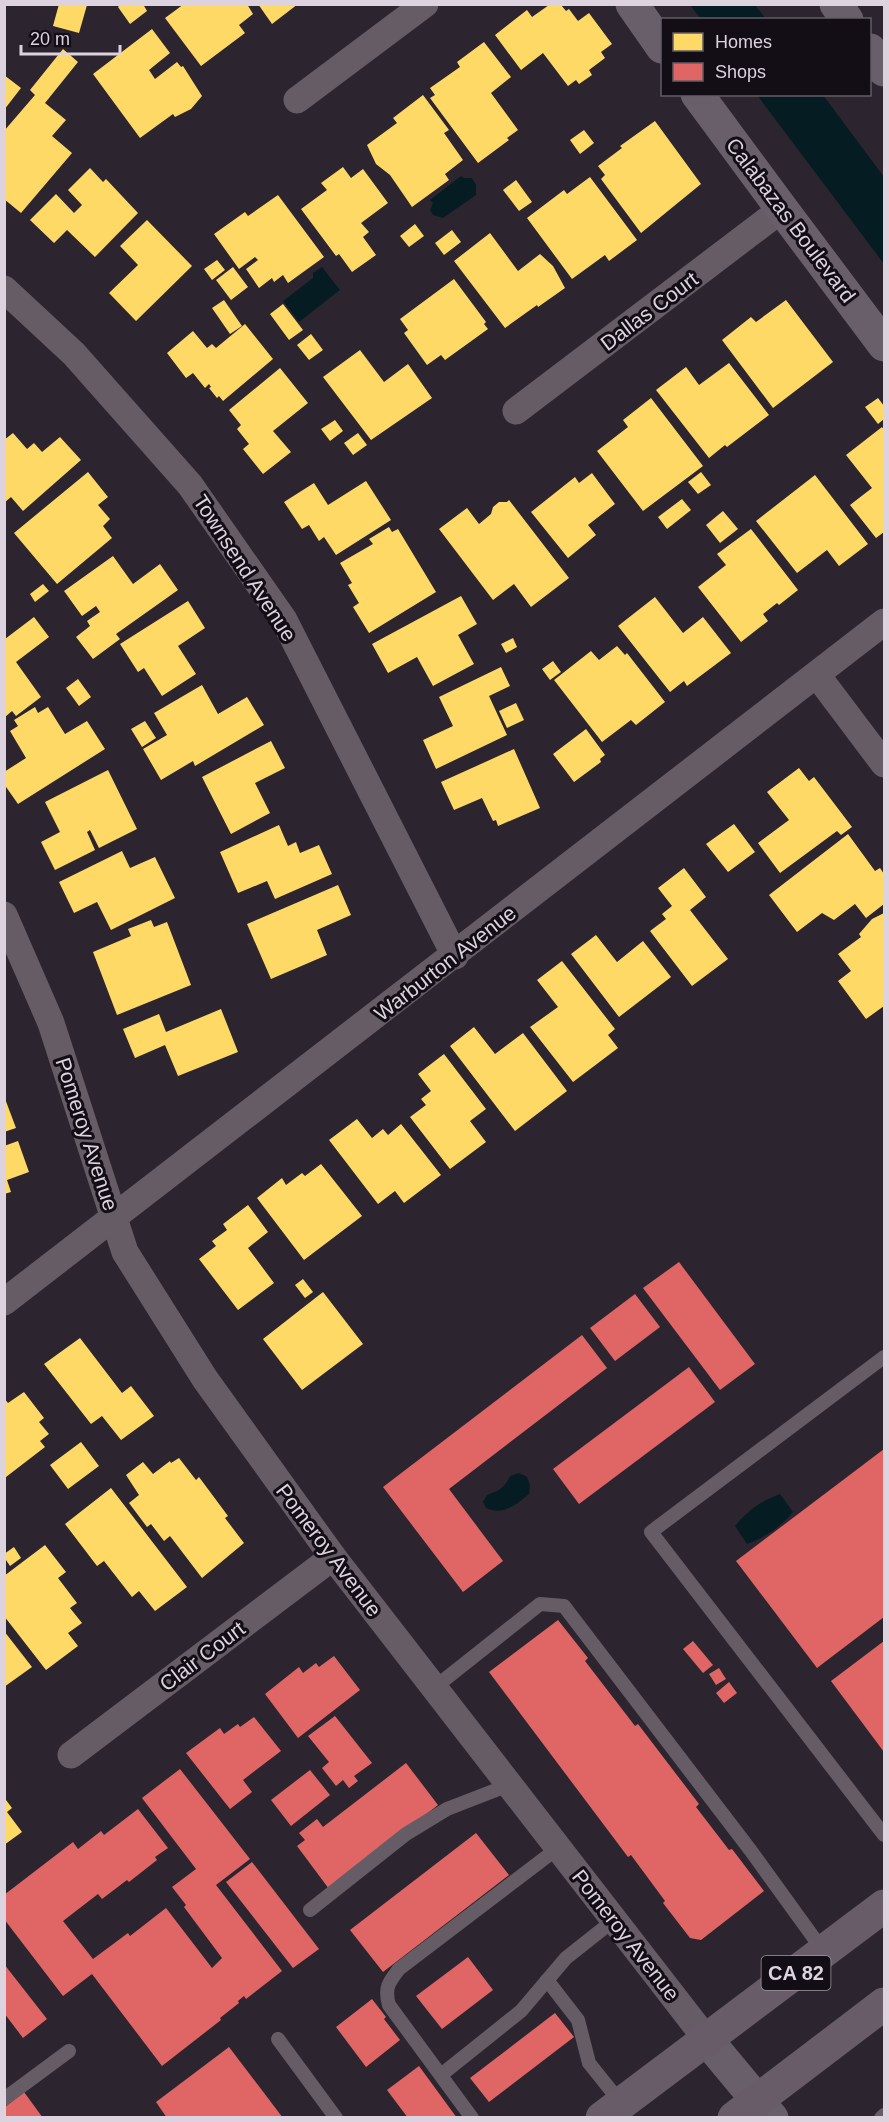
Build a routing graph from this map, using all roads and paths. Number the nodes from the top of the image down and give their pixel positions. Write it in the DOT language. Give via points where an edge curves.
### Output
graph roads {
  1 [pos="425,4"];
  2 [pos="632,4"];
  3 [pos="836,4"];
  4 [pos="846,18"];
  5 [pos="661,44"];
  6 [pos="871,51"];
  7 [pos="885,70"];
  8 [pos="699,96"];
  9 [pos="297,100"];
  10 [pos="782,209"];
  11 [pos="4,289"];
  12 [pos="885,345"];
  13 [pos="516,411"];
  14 [pos="885,622"];
  15 [pos="817,675"];
  16 [pos="885,764"];
  17 [pos="4,915"];
  18 [pos="455,956"];
  19 [pos="114,1217"];
  20 [pos="4,1302"];
  21 [pos="885,1357"];
  22 [pos="333,1557"];
  23 [pos="434,1688"];
  24 [pos="71,1755"];
  25 [pos="509,1785"];
  26 [pos="885,1834"];
  27 [pos="558,1848"];
  28 [pos="885,1906"];
  29 [pos="310,1910"];
  30 [pos="614,1920"];
  31 [pos="824,1952"];
  32 [pos="547,1980"];
  33 [pos="885,2004"];
  34 [pos="278,2039"];
  35 [pos="707,2040"];
  36 [pos="69,2051"];
  37 [pos="441,2075"];
  38 [pos="4,2099"];
  39 [pos="611,2110"];
  40 [pos="754,2112"];
  41 [pos="336,2118"];
  42 [pos="472,2118"];
  1 -- 9 [label="street"];
  2 -- 5 [label="street"];
  3 -- 4 [label="street"];
  6 -- 7 [label="street"];
  8 -- 10 [label="street, Calabazas Boulevard"];
  10 -- 12 [label="street, Calabazas Boulevard"];
  10 -- 13 [label="street, Dallas Court"];
  11 -- 18 [label="street, Townsend Avenue" via="74,354 190,484 284,621"];
  14 -- 15 [label="street, Warburton Avenue"];
  15 -- 16 [label="street"];
  15 -- 18 [label="street, Warburton Avenue"];
  17 -- 19 [label="street, Pomeroy Avenue" via="51,1023"];
  18 -- 19 [label="street, Warburton Avenue"];
  19 -- 20 [label="street, Warburton Avenue"];
  19 -- 22 [label="street, Pomeroy Avenue" via="125,1251 205,1379"];
  21 -- 26 [label="lane" via="651,1532"];
  22 -- 23 [label="street, Pomeroy Avenue"];
  22 -- 24 [label="street, Clair Court"];
  23 -- 25 [label="street, Pomeroy Avenue"];
  23 -- 31 [label="lane" via="540,1604 564,1606"];
  25 -- 27 [label="street, Pomeroy Avenue"];
  25 -- 29 [label="lane" via="447,1809 406,1834"];
  27 -- 30 [label="street, Pomeroy Avenue"];
  27 -- 37 [label="lane" via="399,1969 389,1982 386,1994 390,2005"];
  28 -- 31 [label="main road, CA 82"];
  30 -- 32 [label="lane"];
  30 -- 35 [label="street, Pomeroy Avenue"];
  31 -- 35 [label="main road, CA 82"];
  32 -- 37 [label="lane" via="521,2011"];
  32 -- 39 [label="lane" via="578,2020 589,2063"];
  33 -- 40 [label="main road"];
  34 -- 41 [label="lane"];
  35 -- 39 [label="main road, CA 82"];
  35 -- 40 [label="street, Pomeroy Avenue"];
  36 -- 38 [label="lane"];
  37 -- 42 [label="lane"];
}
